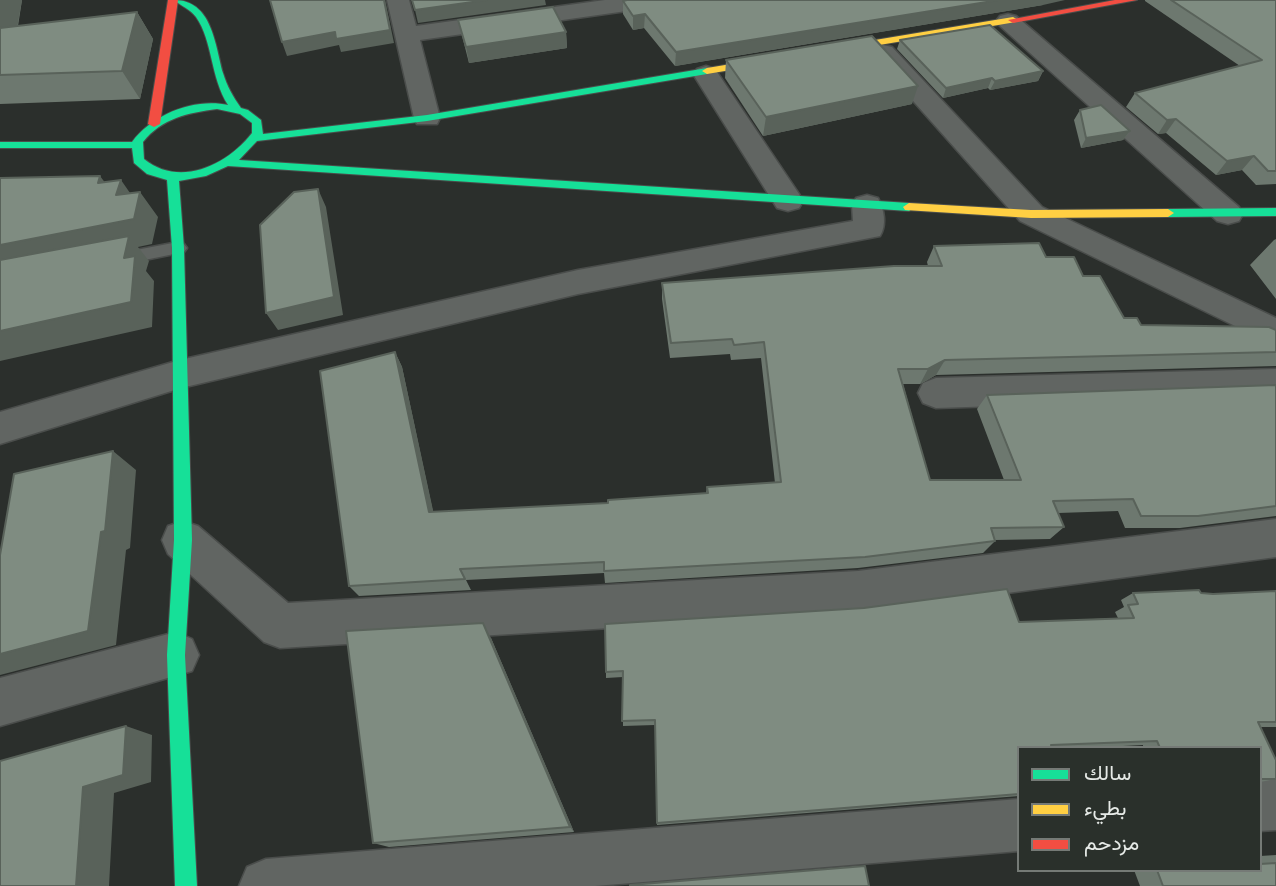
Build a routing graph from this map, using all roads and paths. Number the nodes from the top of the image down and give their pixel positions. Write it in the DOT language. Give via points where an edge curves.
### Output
graph roads {
  1 [pos="173,0"];
  2 [pos="179,0"];
  3 [pos="398,0"];
  4 [pos="655,0"];
  5 [pos="1132,0"];
  6 [pos="1008,21"];
  7 [pos="409,34"];
  8 [pos="875,44"];
  9 [pos="706,74"];
  10 [pos="236,109"];
  11 [pos="427,118"];
  12 [pos="154,124"];
  13 [pos="257,138"];
  14 [pos="0,145"];
  15 [pos="136,145"];
  16 [pos="230,163"];
  17 [pos="173,177"];
  18 [pos="788,201"];
  19 [pos="867,205"];
  20 [pos="1276,212"];
  21 [pos="1031,214"];
  22 [pos="1228,214"];
  23 [pos="178,248"];
  24 [pos="96,264"];
  25 [pos="1276,333"];
  26 [pos="180,374"];
  27 [pos="1276,383"];
  28 [pos="936,393"];
  29 [pos="0,428"];
  30 [pos="1276,538"];
  31 [pos="183,540"];
  32 [pos="176,655"];
  33 [pos="0,702"];
  34 [pos="1017,825"];
  35 [pos="186,886"];
  36 [pos="266,886"];
  1 -- 12 [label="main road"];
  2 -- 10 [label="main road" via="203,17 222,85"];
  3 -- 7 [label="street"];
  4 -- 7 [label="street"];
  5 -- 6 [label="main road"];
  6 -- 8 [label="main road"];
  6 -- 22 [label="street"];
  7 -- 11 [label="street"];
  8 -- 9 [label="main road"];
  8 -- 21 [label="street"];
  9 -- 11 [label="main road"];
  9 -- 18 [label="street"];
  10 -- 12 [label="main road" via="195,108"];
  10 -- 13 [label="main road" via="251,115 258,126"];
  11 -- 13 [label="main road"];
  12 -- 15 [label="main road"];
  13 -- 16 [label="main road"];
  14 -- 15 [label="main road"];
  15 -- 17 [label="main road" via="135,157 141,167"];
  16 -- 17 [label="main road" via="202,174"];
  16 -- 18 [label="main road"];
  17 -- 23 [label="main road"];
  18 -- 19 [label="main road"];
  19 -- 21 [label="main road"];
  19 -- 26 [label="street" via="869,229 578,282"];
  20 -- 22 [label="main road"];
  21 -- 22 [label="main road"];
  21 -- 25 [label="street"];
  23 -- 24 [label="lane"];
  23 -- 26 [label="main road"];
  26 -- 29 [label="street"];
  26 -- 31 [label="main road"];
  27 -- 28 [label="street"];
  30 -- 31 [label="street" via="858,592 280,626"];
  31 -- 32 [label="main road"];
  32 -- 33 [label="street"];
  32 -- 35 [label="main road"];
  34 -- 36 [label="street"];
}
